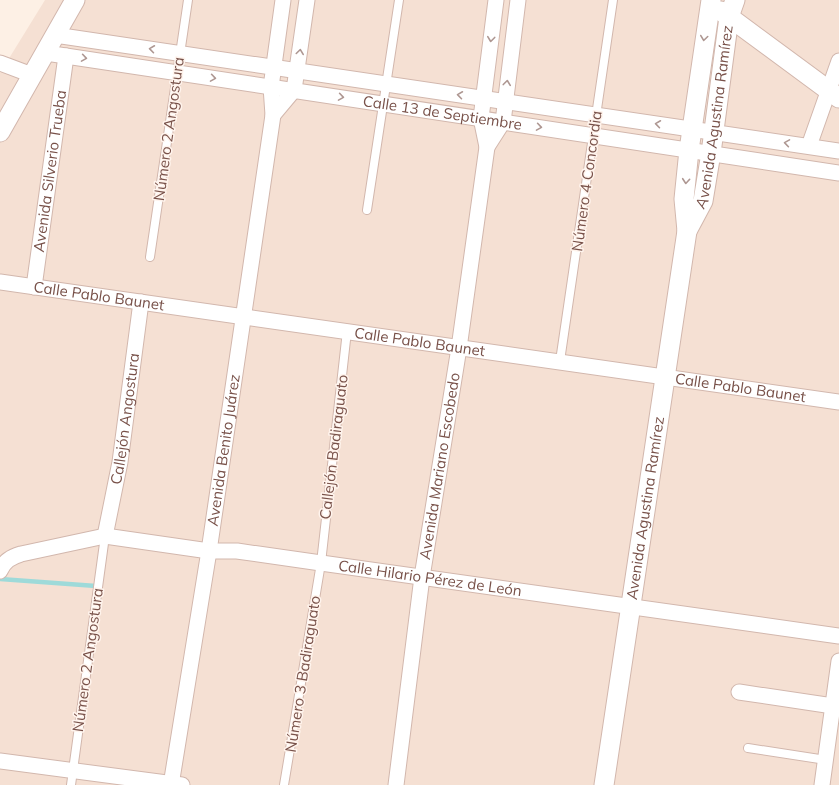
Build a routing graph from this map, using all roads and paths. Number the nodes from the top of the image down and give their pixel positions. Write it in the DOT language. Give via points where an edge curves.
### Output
graph roads {
  1 [pos="75,0"];
  2 [pos="188,0"];
  3 [pos="283,0"];
  4 [pos="307,0"];
  5 [pos="399,0"];
  6 [pos="496,0"];
  7 [pos="518,0"];
  8 [pos="613,0"];
  9 [pos="708,1"];
  10 [pos="732,8"];
  11 [pos="55,35"];
  12 [pos="46,53"];
  13 [pos="180,53"];
  14 [pos="66,56"];
  15 [pos="839,61"];
  16 [pos="0,63"];
  17 [pos="274,67"];
  18 [pos="297,71"];
  19 [pos="178,72"];
  20 [pos="32,74"];
  21 [pos="386,84"];
  22 [pos="271,87"];
  23 [pos="294,90"];
  24 [pos="834,94"];
  25 [pos="484,98"];
  26 [pos="505,102"];
  27 [pos="383,104"];
  28 [pos="273,115"];
  29 [pos="596,115"];
  30 [pos="481,118"];
  31 [pos="503,122"];
  32 [pos="692,129"];
  33 [pos="0,132"];
  34 [pos="713,132"];
  35 [pos="594,135"];
  36 [pos="808,146"];
  37 [pos="487,147"];
  38 [pos="689,150"];
  39 [pos="839,151"];
  40 [pos="711,153"];
  41 [pos="839,172"];
  42 [pos="367,210"];
  43 [pos="687,231"];
  44 [pos="150,257"];
  45 [pos="0,282"];
  46 [pos="34,287"];
  47 [pos="141,302"];
  48 [pos="243,316"];
  49 [pos="347,331"];
  50 [pos="459,348"];
  51 [pos="560,361"];
  52 [pos="665,377"];
  53 [pos="839,402"];
  54 [pos="105,536"];
  55 [pos="209,550"];
  56 [pos="321,563"];
  57 [pos="0,571"];
  58 [pos="422,577"];
  59 [pos="631,606"];
  60 [pos="839,636"];
  61 [pos="839,661"];
  62 [pos="740,692"];
  63 [pos="833,706"];
  64 [pos="834,736"];
  65 [pos="748,748"];
  66 [pos="826,760"];
  67 [pos="0,761"];
  68 [pos="72,778"];
  69 [pos="175,784"];
  70 [pos="284,785"];
  71 [pos="396,785"];
  72 [pos="604,785"];
  73 [pos="822,785"];
  1 -- 11 [label="street"];
  2 -- 13 [label="lane, Número 2 Angostura"];
  3 -- 17 [label="street, Avenida Benito Juárez"];
  18 -- 4 [label="street, one-way"];
  5 -- 21 [label="lane"];
  6 -- 25 [label="street, one-way"];
  26 -- 7 [label="street, one-way"];
  8 -- 29 [label="lane, Número 4 Concordia"];
  9 -- 10 [label="street"];
  9 -- 32 [label="street, Avenida Agustina Ramírez, one-way"];
  10 -- 24 [label="street"];
  10 -- 34 [label="street, Avenida Agustina Ramírez"];
  11 -- 12 [label="street"];
  13 -- 11 [label="street, Calle 13 de Septiembre, one-way"];
  12 -- 14 [label="street, Calle 13 de Septiembre"];
  12 -- 20 [label="street"];
  13 -- 17 [label="street, Calle 13 de Septiembre"];
  13 -- 19 [label="lane, Número 2 Angostura"];
  14 -- 19 [label="street, Calle 13 de Septiembre, one-way"];
  14 -- 46 [label="street, Avenida Silverio Trueba"];
  15 -- 24 [label="street"];
  16 -- 20 [label="street"];
  17 -- 18 [label="street, Calle 13 de Septiembre"];
  17 -- 22 [label="street, Avenida Benito Juárez"];
  18 -- 21 [label="street, Calle 13 de Septiembre"];
  18 -- 23 [label="street"];
  19 -- 22 [label="street, Calle 13 de Septiembre, one-way"];
  19 -- 44 [label="lane, Número 2 Angostura"];
  20 -- 33 [label="street"];
  25 -- 21 [label="street, Calle 13 de Septiembre, one-way"];
  21 -- 27 [label="lane"];
  22 -- 23 [label="street, Calle 13 de Septiembre"];
  22 -- 28 [label="street, Avenida Benito Juárez"];
  23 -- 27 [label="street, Calle 13 de Septiembre, one-way"];
  23 -- 28 [label="street"];
  24 -- 36 [label="street"];
  25 -- 26 [label="street, Calle 13 de Septiembre"];
  25 -- 30 [label="street"];
  26 -- 29 [label="street, Calle 13 de Septiembre"];
  26 -- 31 [label="street"];
  27 -- 30 [label="street, Calle 13 de Septiembre"];
  27 -- 42 [label="lane"];
  28 -- 48 [label="street, Avenida Benito Juárez"];
  32 -- 29 [label="street, Calle 13 de Septiembre, one-way"];
  29 -- 35 [label="lane, Número 4 Concordia"];
  30 -- 31 [label="street, Calle 13 de Septiembre"];
  30 -- 37 [label="street, Avenida Mariano Escobedo"];
  31 -- 35 [label="street, Calle 13 de Septiembre, one-way"];
  31 -- 37 [label="street, Avenida Mariano Escobedo"];
  32 -- 34 [label="street, Calle 13 de Septiembre"];
  32 -- 38 [label="street, Avenida Agustina Ramírez"];
  36 -- 34 [label="street, Calle 13 de Septiembre, one-way"];
  34 -- 40 [label="street, Avenida Agustina Ramírez"];
  35 -- 38 [label="street, Calle 13 de Septiembre"];
  35 -- 51 [label="lane, Número 4 Concordia"];
  36 -- 39 [label="street, Calle 13 de Septiembre"];
  37 -- 50 [label="street, Avenida Mariano Escobedo"];
  38 -- 40 [label="street, Calle 13 de Septiembre"];
  38 -- 43 [label="street, Avenida Agustina Ramírez, one-way" via="684,199"];
  40 -- 41 [label="street, Calle 13 de Septiembre"];
  40 -- 43 [label="street, Avenida Agustina Ramírez" via="703,200"];
  43 -- 52 [label="street, Avenida Agustina Ramírez"];
  45 -- 46 [label="street, Calle Pablo Baunet"];
  46 -- 47 [label="street, Calle Pablo Baunet"];
  47 -- 48 [label="street, Calle Pablo Baunet"];
  47 -- 54 [label="street, Callejón Angostura" via="120,462"];
  48 -- 49 [label="street, Calle Pablo Baunet"];
  48 -- 55 [label="street, Avenida Benito Juárez"];
  49 -- 50 [label="street, Calle Pablo Baunet"];
  49 -- 56 [label="lane, Callejón Badiraguato"];
  50 -- 51 [label="street, Calle Pablo Baunet"];
  50 -- 58 [label="street, Avenida Mariano Escobedo"];
  51 -- 52 [label="street, Calle Pablo Baunet"];
  52 -- 53 [label="street, Calle Pablo Baunet"];
  52 -- 59 [label="street, Avenida Agustina Ramírez"];
  54 -- 55 [label="street, Calle Hilario Pérez de León"];
  54 -- 57 [label="street, Calle Hilario Pérez de León" via="21,554 6,561"];
  54 -- 68 [label="lane, Número 2 Angostura"];
  55 -- 56 [label="street, Calle Hilario Pérez de León"];
  55 -- 69 [label="street, Avenida Benito Juárez"];
  56 -- 58 [label="street, Calle Hilario Pérez de León"];
  56 -- 70 [label="lane, Número 3 Badiraguato"];
  58 -- 59 [label="street, Calle Hilario Pérez de León"];
  58 -- 71 [label="street, Avenida Mariano Escobedo"];
  59 -- 60 [label="street, Calle Hilario Pérez de León"];
  59 -- 72 [label="street, Avenida Agustina Ramírez"];
  61 -- 63 [label="street"];
  62 -- 63 [label="street"];
  63 -- 64 [label="street"];
  64 -- 66 [label="street"];
  65 -- 66 [label="lane"];
  66 -- 73 [label="street"];
  67 -- 68 [label="street"];
  68 -- 69 [label="street"];
}
